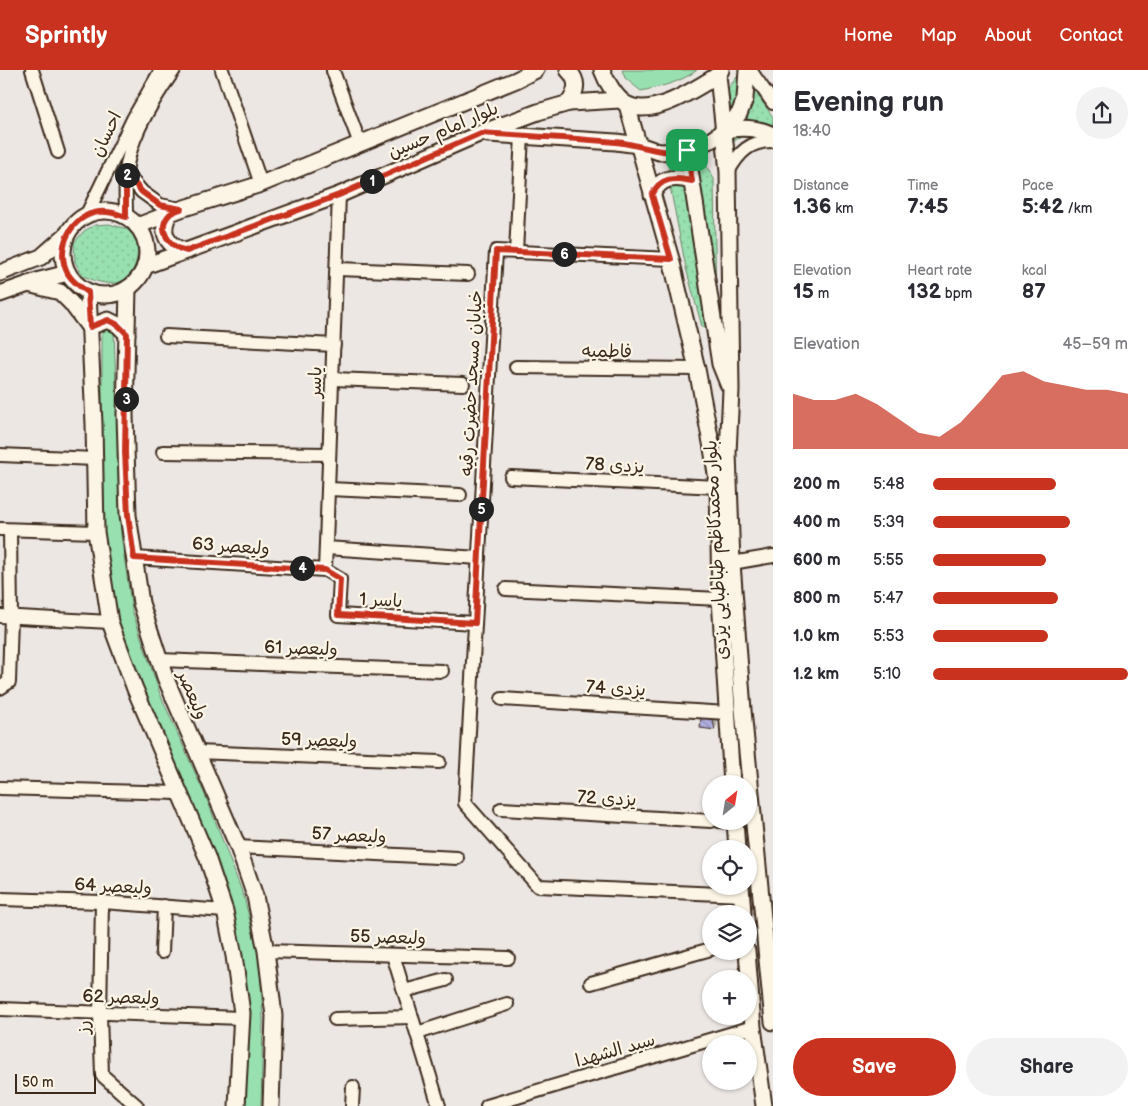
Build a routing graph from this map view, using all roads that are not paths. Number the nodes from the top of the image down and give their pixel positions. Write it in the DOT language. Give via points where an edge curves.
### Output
graph roads {
  1 [pos="32,70"];
  2 [pos="161,70"];
  3 [pos="174,70"];
  4 [pos="222,70"];
  5 [pos="536,70"];
  6 [pos="568,70"];
  7 [pos="602,70"];
  8 [pos="749,70"];
  9 [pos="333,71"];
  10 [pos="720,72"];
  11 [pos="624,102"];
  12 [pos="569,103"];
  13 [pos="773,103"];
  14 [pos="724,130"];
  15 [pos="481,133"];
  16 [pos="522,135"];
  17 [pos="773,135"];
  18 [pos="773,141"];
  19 [pos="360,144"];
  20 [pos="639,145"];
  21 [pos="687,150"];
  22 [pos="58,152"];
  23 [pos="728,172"];
  24 [pos="126,173"];
  25 [pos="692,181"];
  26 [pos="261,184"];
  27 [pos="339,195"];
  28 [pos="652,195"];
  29 [pos="176,211"];
  30 [pos="86,216"];
  31 [pos="131,222"];
  32 [pos="67,234"];
  33 [pos="187,251"];
  34 [pos="516,252"];
  35 [pos="671,259"];
  36 [pos="29,261"];
  37 [pos="145,266"];
  38 [pos="338,269"];
  39 [pos="0,273"];
  40 [pos="68,273"];
  41 [pos="468,274"];
  42 [pos="34,282"];
  43 [pos="128,288"];
  44 [pos="88,292"];
  45 [pos="0,294"];
  46 [pos="90,327"];
  47 [pos="127,334"];
  48 [pos="166,336"];
  49 [pos="334,345"];
  50 [pos="516,367"];
  51 [pos="698,370"];
  52 [pos="333,379"];
  53 [pos="463,384"];
  54 [pos="732,390"];
  55 [pos="162,452"];
  56 [pos="329,454"];
  57 [pos="0,455"];
  58 [pos="95,459"];
  59 [pos="511,477"];
  60 [pos="718,487"];
  61 [pos="329,489"];
  62 [pos="460,495"];
  63 [pos="5,529"];
  64 [pos="96,532"];
  65 [pos="326,548"];
  66 [pos="773,556"];
  67 [pos="134,558"];
  68 [pos="479,558"];
  69 [pos="732,563"];
  70 [pos="325,570"];
  71 [pos="506,589"];
  72 [pos="720,599"];
  73 [pos="5,617"];
  74 [pos="110,622"];
  75 [pos="475,623"];
  76 [pos="160,660"];
  77 [pos="442,671"];
  78 [pos="0,688"];
  79 [pos="502,699"];
  80 [pos="727,712"];
  81 [pos="197,752"];
  82 [pos="439,762"];
  83 [pos="731,775"];
  84 [pos="0,788"];
  85 [pos="180,793"];
  86 [pos="501,809"];
  87 [pos="702,820"];
  88 [pos="238,848"];
  89 [pos="457,858"];
  90 [pos="702,889"];
  91 [pos="0,899"];
  92 [pos="102,902"];
  93 [pos="164,906"];
  94 [pos="225,911"];
  95 [pos="266,951"];
  96 [pos="162,952"];
  97 [pos="702,952"];
  98 [pos="393,955"];
  99 [pos="508,958"];
  100 [pos="748,960"];
  101 [pos="446,980"];
  102 [pos="591,983"];
  103 [pos="404,991"];
  104 [pos="507,1004"];
  105 [pos="0,1009"];
  106 [pos="100,1014"];
  107 [pos="242,1018"];
  108 [pos="412,1018"];
  109 [pos="335,1019"];
  110 [pos="773,1022"];
  111 [pos="753,1027"];
  112 [pos="417,1033"];
  113 [pos="353,1088"];
  114 [pos="137,1106"];
  115 [pos="237,1106"];
  116 [pos="271,1106"];
  117 [pos="352,1106"];
  118 [pos="439,1106"];
  119 [pos="487,1106"];
  120 [pos="764,1106"];
  1 -- 22 [label="street"];
  2 -- 30 [label="street, احسان" via="133,119"];
  3 -- 24 [label="street, احسان" via="144,118 131,147"];
  4 -- 26 [label="street"];
  5 -- 19 [label="main road, بلوار امام حسین"];
  6 -- 12 [label="main road" via="576,87"];
  7 -- 11 [label="main road, بلوار محمدکاظم طباطبایی یزدی"];
  8 -- 13 [label="street"];
  8 -- 14 [label="main road" via="745,99 739,114"];
  9 -- 19 [label="street"];
  10 -- 11 [label="main road, بلوار امام حسین" via="666,104 636,108"];
  10 -- 14 [label="main road, بلوار محمدکاظم طباطبایی یزدی"];
  11 -- 12 [label="main road, بلوار امام حسین"];
  11 -- 20 [label="main road, بلوار محمدکاظم طباطبایی یزدی"];
  12 -- 15 [label="main road, بلوار امام حسین"];
  14 -- 17 [label="main road" via="756,128"];
  14 -- 21 [label="main road"];
  14 -- 23 [label="main road, بلوار محمدکاظم طباطبایی یزدی"];
  15 -- 16 [label="main road"];
  15 -- 27 [label="main road, بلوار امام حسین"];
  16 -- 20 [label="main road"];
  16 -- 34 [label="street"];
  18 -- 23 [label="street" via="747,147 740,152"];
  19 -- 26 [label="main road, بلوار امام حسین"];
  20 -- 21 [label="main road" via="659,152"];
  20 -- 28 [label="main road, بلوار محمدکاظم طباطبایی یزدی"];
  21 -- 25 [label="main road"];
  23 -- 54 [label="main road, بلوار محمدکاظم طباطبایی یزدی"];
  24 -- 29 [label="street" via="142,192 160,205"];
  24 -- 31 [label="street, احسان"];
  25 -- 28 [label="main road" via="677,177 662,182"];
  25 -- 54 [label="main road" via="720,364"];
  26 -- 29 [label="main road, بلوار امام حسین"];
  27 -- 33 [label="main road, بلوار امام حسین"];
  27 -- 38 [label="street, یاسر"];
  28 -- 35 [label="main road, بلوار محمدکاظم طباطبایی یزدی"];
  29 -- 31 [label="main road, بلوار امام حسین"];
  29 -- 33 [label="main road" via="166,221 166,238 178,249"];
  30 -- 31 [label="main road" via="112,212"];
  30 -- 32 [label="main road"];
  31 -- 37 [label="main road" via="144,238"];
  32 -- 36 [label="main road" via="41,257"];
  32 -- 40 [label="main road" via="63,247"];
  33 -- 37 [label="main road, بلوار امام حسین"];
  34 -- 35 [label="street"];
  34 -- 68 [label="street, خیابان مسجد حضرت رقیه" via="496,251"];
  35 -- 51 [label="main road, بلوار محمدکاظم طباطبایی یزدی"];
  36 -- 39 [label="main road"];
  36 -- 42 [label="main road" via="42,272"];
  37 -- 43 [label="main road"];
  38 -- 41 [label="street"];
  38 -- 49 [label="street, یاسر"];
  40 -- 42 [label="main road"];
  40 -- 44 [label="main road"];
  42 -- 45 [label="main road"];
  42 -- 46 [label="main road" via="60,292"];
  43 -- 44 [label="main road" via="108,295"];
  43 -- 47 [label="main road, ولیعصر"];
  44 -- 46 [label="main road"];
  46 -- 47 [label="main road" via="108,320"];
  46 -- 58 [label="main road"];
  47 -- 67 [label="main road, ولیعصر" via="125,452"];
  48 -- 49 [label="street"];
  49 -- 52 [label="street, یاسر"];
  50 -- 51 [label="street, فاطمیه"];
  51 -- 60 [label="main road, بلوار محمدکاظم طباطبایی یزدی"];
  52 -- 53 [label="street"];
  52 -- 56 [label="street, یاسر"];
  54 -- 69 [label="main road, بلوار محمدکاظم طباطبایی یزدی" via="728,453"];
  55 -- 56 [label="street"];
  56 -- 61 [label="street, یاسر"];
  57 -- 58 [label="street"];
  58 -- 64 [label="main road"];
  59 -- 60 [label="street, یزدی 78"];
  60 -- 72 [label="main road, بلوار محمدکاظم طباطبایی یزدی"];
  61 -- 62 [label="street"];
  61 -- 65 [label="street, یاسر"];
  63 -- 64 [label="street"];
  63 -- 73 [label="street"];
  64 -- 74 [label="main road"];
  65 -- 68 [label="street"];
  65 -- 70 [label="street, یاسر"];
  66 -- 69 [label="street"];
  67 -- 70 [label="street, ولیعصر 63"];
  67 -- 76 [label="main road, ولیعصر" via="141,603"];
  68 -- 75 [label="street, خیابان مسجد حضرت رقیه"];
  69 -- 110 [label="main road, بلوار محمدکاظم طباطبایی یزدی"];
  70 -- 75 [label="street, یاسر 1" via="340,579 338,615"];
  71 -- 72 [label="street"];
  72 -- 80 [label="main road, بلوار محمدکاظم طباطبایی یزدی"];
  73 -- 74 [label="street"];
  73 -- 78 [label="street" via="9,682"];
  74 -- 85 [label="main road"];
  75 -- 90 [label="street, خیابان مسجد حضرت رقیه" via="465,803 538,886"];
  76 -- 77 [label="street, ولیعصر 61"];
  76 -- 81 [label="main road, ولیعصر"];
  79 -- 80 [label="street, یزدی 74"];
  80 -- 83 [label="main road, بلوار محمدکاظم طباطبایی یزدی"];
  81 -- 82 [label="street, ولیعصر 59"];
  81 -- 88 [label="main road, ولیعصر"];
  84 -- 85 [label="street"];
  85 -- 94 [label="main road"];
  86 -- 87 [label="street, یزدی 72"];
  88 -- 89 [label="street, ولیعصر 57"];
  88 -- 95 [label="main road, ولیعصر" via="254,896"];
  91 -- 92 [label="street, ولیعصر 64"];
  92 -- 93 [label="street, ولیعصر 64"];
  92 -- 106 [label="street, رز"];
  93 -- 94 [label="street, ولیعصر 64"];
  93 -- 96 [label="street"];
  94 -- 107 [label="main road"];
  95 -- 98 [label="street, ولیعصر 55"];
  95 -- 116 [label="main road, ولیعصر" via="274,1016"];
  97 -- 102 [label="street"];
  98 -- 99 [label="street, ولیعصر 55"];
  98 -- 103 [label="street"];
  100 -- 111 [label="main road"];
  101 -- 103 [label="street"];
  103 -- 108 [label="street"];
  104 -- 112 [label="street"];
  105 -- 106 [label="street, ولیعصر 62"];
  106 -- 107 [label="street, ولیعصر 62"];
  106 -- 114 [label="street, رز" via="102,1075"];
  107 -- 115 [label="main road"];
  108 -- 109 [label="street"];
  108 -- 112 [label="street"];
  111 -- 119 [label="street, سید الشهدا"];
  111 -- 120 [label="main road"];
  112 -- 118 [label="street"];
  113 -- 117 [label="street"];
}
